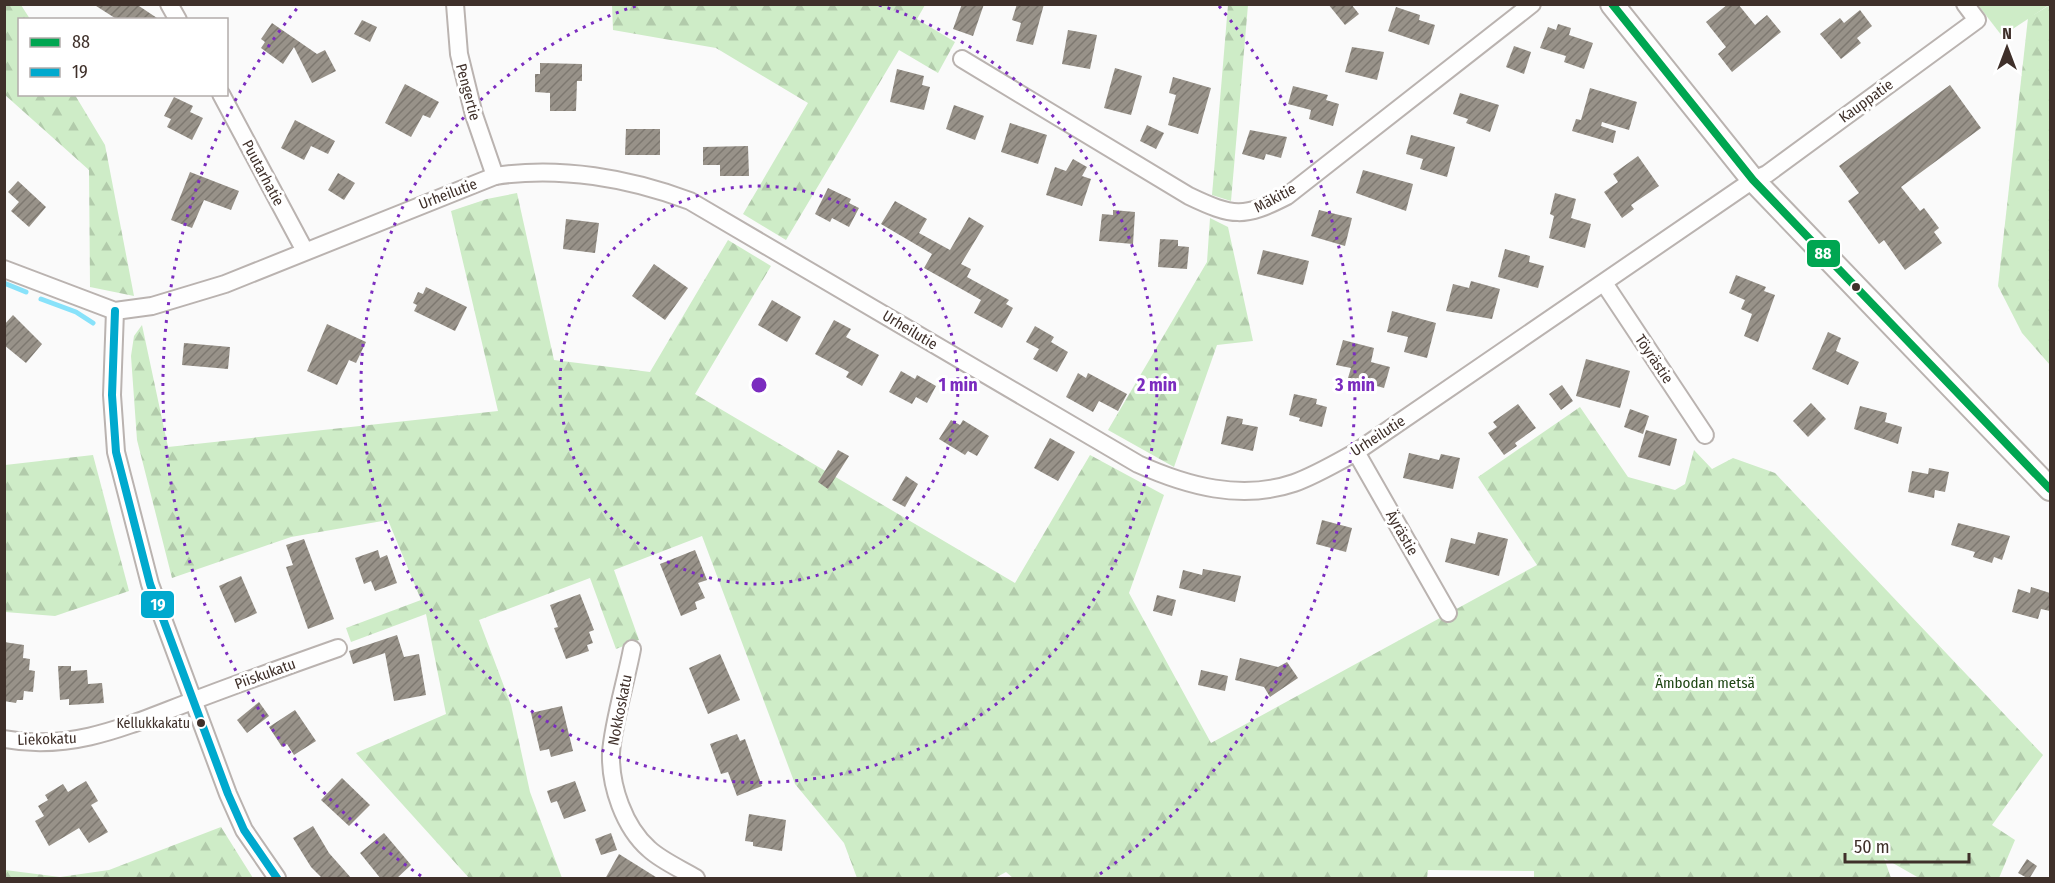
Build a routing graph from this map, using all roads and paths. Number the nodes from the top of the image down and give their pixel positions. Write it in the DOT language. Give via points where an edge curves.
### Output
graph roads {
  1 [pos="169,4"];
  2 [pos="455,4"];
  3 [pos="1532,4"];
  4 [pos="1612,4"];
  5 [pos="1965,4"];
  6 [pos="177,18"];
  7 [pos="962,59"];
  8 [pos="222,96"];
  9 [pos="495,176"];
  10 [pos="1753,180"];
  11 [pos="304,251"];
  12 [pos="4,269"];
  13 [pos="1604,283"];
  14 [pos="115,311"];
  15 [pos="1705,435"];
  16 [pos="1356,452"];
  17 [pos="2050,489"];
  18 [pos="1448,613"];
  19 [pos="338,648"];
  20 [pos="632,650"];
  21 [pos="192,701"];
  22 [pos="4,740"];
  23 [pos="277,879"];
  24 [pos="696,879"];
  1 -- 6 [label="street"];
  2 -- 9 [label="street, Pengertie" via="459,54"];
  3 -- 7 [label="street, Mäkitie" via="1287,196 1255,212 1231,212 1189,196"];
  4 -- 10 [label="street"];
  5 -- 10 [label="street, Kauppatie" via="1977,20 1767,174"];
  8 -- 11 [label="street, Puutarhatie"];
  9 -- 11 [label="street, Urheilutie"];
  9 -- 16 [label="street, Urheilutie" via="586,176 657,189 690,201 1100,443 1170,478 1226,490 1259,490 1294,483"];
  10 -- 13 [label="street, Urheilutie"];
  10 -- 17 [label="street"];
  11 -- 14 [label="street, Urheilutie" via="183,299"];
  12 -- 14 [label="street, Urheilutie"];
  13 -- 15 [label="street, Töyrästie"];
  13 -- 16 [label="street, Urheilutie"];
  14 -- 21 [label="street" via="112,395 116,452 150,584"];
  16 -- 18 [label="street, Äyrästie"];
  19 -- 21 [label="street, Piiskukatu"];
  20 -- 24 [label="street, Nokkoskatu" via="611,753 618,798 637,837 650,850"];
  21 -- 22 [label="street, Liekokatu" via="125,728 73,741"];
  21 -- 23 [label="street" via="244,830"];
}
